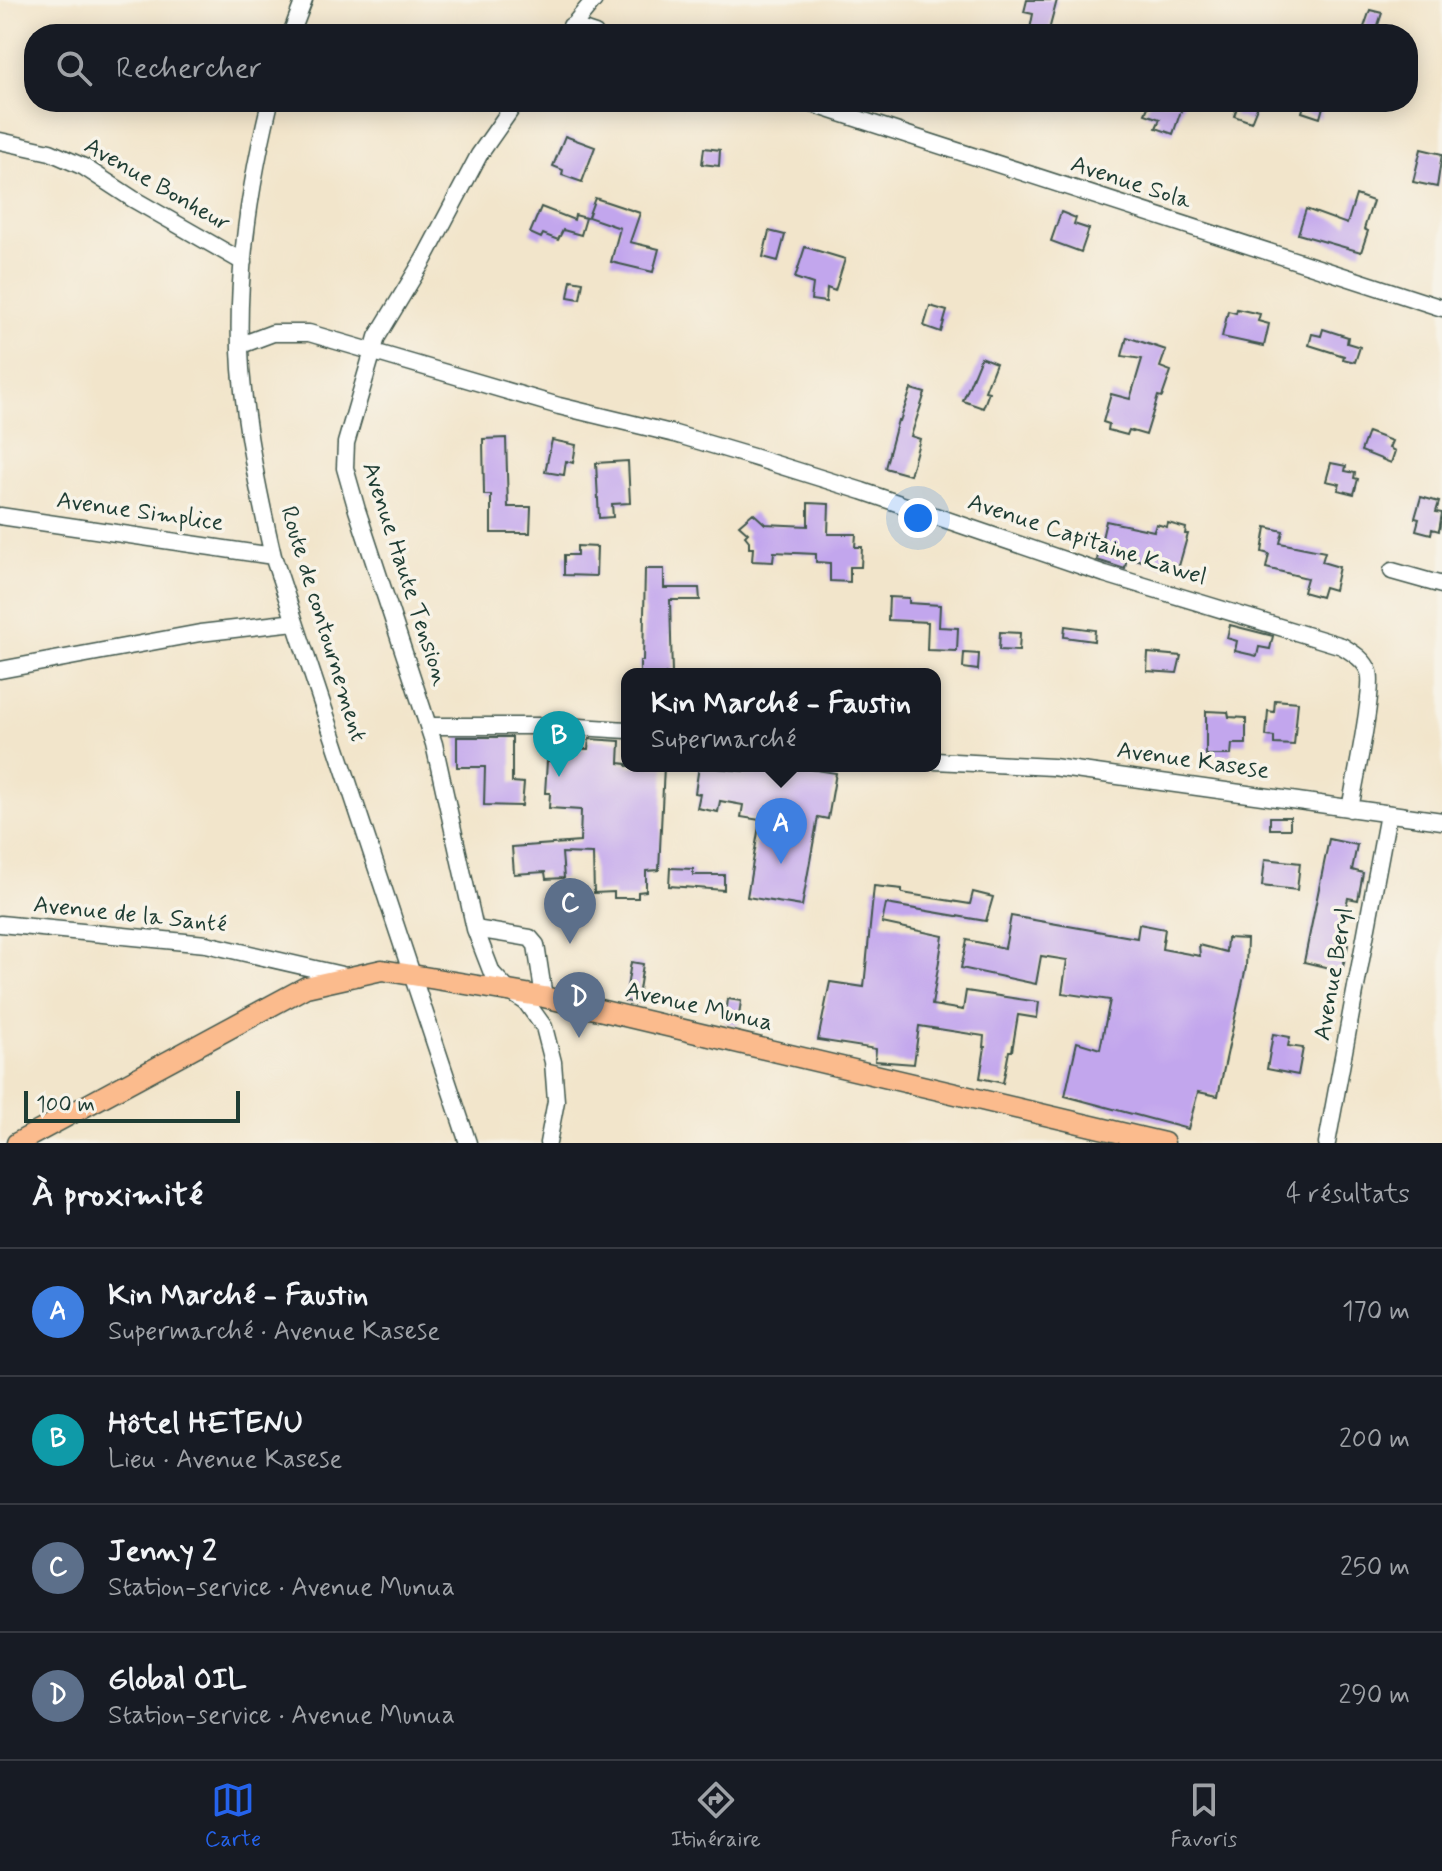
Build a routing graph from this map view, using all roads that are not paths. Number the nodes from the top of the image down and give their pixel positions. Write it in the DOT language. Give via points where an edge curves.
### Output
graph roads {
  1 [pos="304,0"];
  2 [pos="594,0"];
  3 [pos="295,24"];
  4 [pos="573,24"];
  5 [pos="268,112"];
  6 [pos="509,112"];
  7 [pos="837,112"];
  8 [pos="0,141"];
  9 [pos="243,262"];
  10 [pos="1442,308"];
  11 [pos="241,345"];
  12 [pos="371,353"];
  13 [pos="0,516"];
  14 [pos="273,556"];
  15 [pos="1392,571"];
  16 [pos="1442,585"];
  17 [pos="295,622"];
  18 [pos="0,670"];
  19 [pos="428,726"];
  20 [pos="621,730"];
  21 [pos="941,761"];
  22 [pos="1350,809"];
  23 [pos="1388,814"];
  24 [pos="1442,821"];
  25 [pos="0,924"];
  26 [pos="475,929"];
  27 [pos="412,974"];
  28 [pos="348,977"];
  29 [pos="509,991"];
  30 [pos="544,997"];
  31 [pos="17,1143"];
  32 [pos="468,1143"];
  33 [pos="548,1143"];
  34 [pos="1164,1143"];
  35 [pos="1327,1143"];
  1 -- 3 [label="street"];
  2 -- 4 [label="street"];
  5 -- 9 [label="street, Route de contournement"];
  6 -- 12 [label="street, Avenue Haute Tension" via="479,155"];
  7 -- 10 [label="street, Avenue Sola"];
  8 -- 9 [label="street, Avenue Bonheur" via="50,152 84,167"];
  9 -- 11 [label="street, Route de contournement"];
  11 -- 12 [label="street" via="294,331"];
  11 -- 14 [label="street, Route de contournement" via="257,488"];
  12 -- 19 [label="street, Avenue Haute Tension" via="346,443 345,468"];
  12 -- 22 [label="street, Avenue Capitaine Kawel" via="753,457 1342,646 1370,673"];
  13 -- 14 [label="street, Avenue Simplice"];
  14 -- 17 [label="street, Route de contournement"];
  15 -- 16 [label="street"];
  17 -- 18 [label="street" via="200,633"];
  17 -- 27 [label="street, Route de contournement"];
  19 -- 20 [label="street"];
  19 -- 26 [label="street, Avenue Haute Tension"];
  21 -- 22 [label="street, Avenue Kasese" via="1068,768"];
  22 -- 23 [label="street, Avenue Kasese"];
  23 -- 24 [label="street, Avenue Kasese"];
  23 -- 35 [label="street, Avenue Beryl"];
  25 -- 28 [label="street, Avenue de la Santé" via="206,944"];
  26 -- 29 [label="street, Avenue Haute Tension" via="492,973"];
  26 -- 30 [label="street" via="530,938 536,945"];
  27 -- 28 [label="main road, Avenue Munua" via="382,970"];
  27 -- 29 [label="main road, Avenue Munua"];
  27 -- 32 [label="street, Route de contournement"];
  28 -- 31 [label="main road, Avenue Munua" via="306,987"];
  29 -- 30 [label="main road, Avenue Munua"];
  29 -- 33 [label="street, Avenue Haute Tension" via="526,1002 544,1027 553,1062 556,1101"];
  30 -- 34 [label="main road, Avenue Munua"];
}
